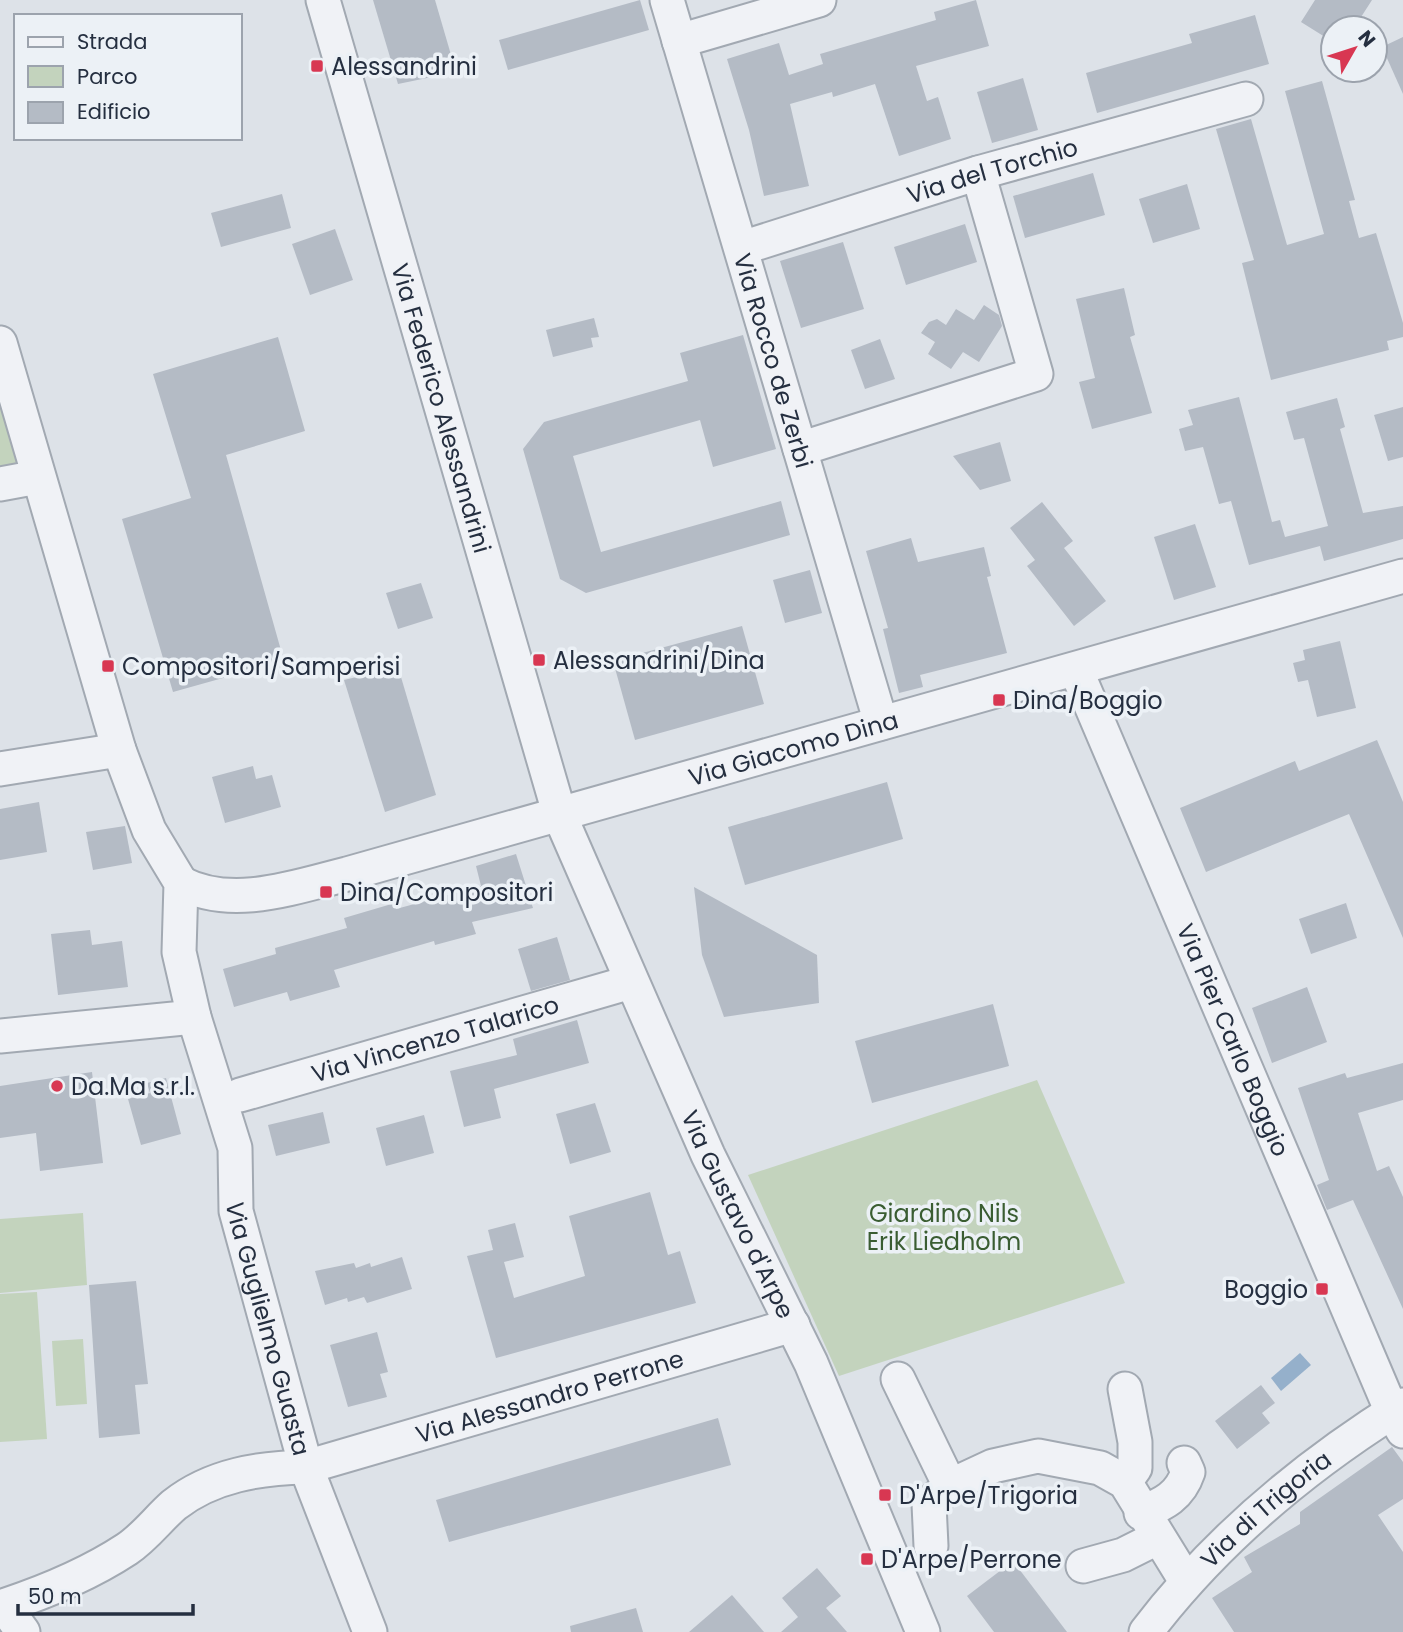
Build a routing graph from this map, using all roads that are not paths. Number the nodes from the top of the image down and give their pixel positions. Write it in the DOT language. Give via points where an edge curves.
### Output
graph roads {
  1 [pos="323,0"];
  2 [pos="667,0"];
  3 [pos="819,0"];
  4 [pos="679,41"];
  5 [pos="1246,99"];
  6 [pos="978,173"];
  7 [pos="741,248"];
  8 [pos="0,342"];
  9 [pos="800,449"];
  10 [pos="38,477"];
  11 [pos="0,484"];
  12 [pos="1403,576"];
  13 [pos="1076,670"];
  14 [pos="881,723"];
  15 [pos="119,750"];
  16 [pos="0,769"];
  17 [pos="560,816"];
  18 [pos="181,883"];
  19 [pos="631,982"];
  20 [pos="194,1017"];
  21 [pos="0,1037"];
  22 [pos="240,1095"];
  23 [pos="793,1325"];
  24 [pos="898,1379"];
  25 [pos="1125,1389"];
  26 [pos="1399,1416"];
  27 [pos="1184,1463"];
  28 [pos="306,1467"];
  29 [pos="1125,1482"];
  30 [pos="950,1486"];
  31 [pos="1149,1525"];
  32 [pos="931,1546"];
  33 [pos="1083,1566"];
  34 [pos="1186,1581"];
  35 [pos="9,1615"];
  36 [pos="918,1626"];
  37 [pos="370,1632"];
  38 [pos="1146,1632"];
  1 -- 17 [label="street, Via Federico Alessandrini"];
  2 -- 4 [label="street, Via Rocco de Zerbi"];
  3 -- 4 [label="street"];
  4 -- 7 [label="street, Via Rocco de Zerbi"];
  5 -- 6 [label="street, Via del Torchio"];
  6 -- 7 [label="street, Via del Torchio"];
  6 -- 9 [label="street" via="1036,374"];
  7 -- 9 [label="street, Via Rocco de Zerbi"];
  8 -- 10 [label="street"];
  9 -- 14 [label="street, Via Rocco de Zerbi"];
  10 -- 11 [label="street"];
  10 -- 15 [label="street"];
  12 -- 13 [label="street, Via Giacomo Dina"];
  13 -- 14 [label="street, Via Giacomo Dina"];
  13 -- 26 [label="street, Via Pier Carlo Boggio"];
  14 -- 17 [label="street, Via Giacomo Dina"];
  15 -- 16 [label="street"];
  15 -- 18 [label="street" via="149,830"];
  17 -- 18 [label="street, Via Giacomo Dina" via="279,890 222,897"];
  17 -- 19 [label="street, Via Gustavo d'Arpe"];
  18 -- 20 [label="street, Via Guglielmo Guasta" via="178,941"];
  19 -- 22 [label="street, Via Vincenzo Talarico"];
  19 -- 23 [label="street, Via Gustavo d'Arpe" via="730,1202"];
  20 -- 21 [label="street"];
  20 -- 28 [label="street, Via Guglielmo Guasta" via="235,1148 236,1212"];
  23 -- 28 [label="street, Via Alessandro Perrone"];
  23 -- 36 [label="street, Via Gustavo d'Arpe"];
  24 -- 30 [label="street"];
  25 -- 29 [label="street" via="1135,1468"];
  26 -- 34 [label="street, Via di Trigoria" via="1274,1498"];
  27 -- 31 [label="street" via="1188,1472 1184,1485"];
  28 -- 35 [label="street, Via Alessandro Perrone" via="246,1473 206,1485 117,1555"];
  28 -- 37 [label="street, Via Guglielmo Guasta"];
  29 -- 30 [label="street" via="1100,1468 1038,1456 993,1466"];
  29 -- 31 [label="street"];
  30 -- 32 [label="street" via="929,1504"];
  31 -- 33 [label="street" via="1123,1555"];
  31 -- 34 [label="street"];
  34 -- 38 [label="street, Via di Trigoria"];
}
